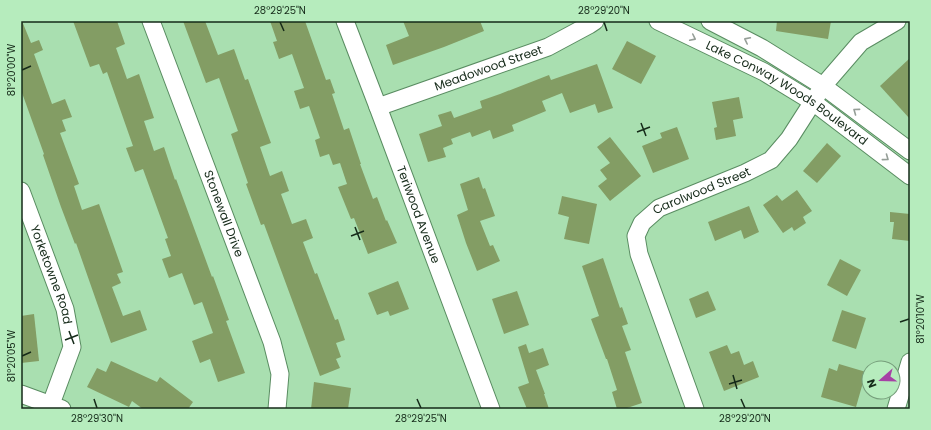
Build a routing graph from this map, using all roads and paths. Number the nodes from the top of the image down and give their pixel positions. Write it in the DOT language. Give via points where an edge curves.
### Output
graph roads {
  1 [pos="151,21"];
  2 [pos="345,21"];
  3 [pos="595,21"];
  4 [pos="658,21"];
  5 [pos="710,21"];
  6 [pos="897,21"];
  7 [pos="823,86"];
  8 [pos="813,102"];
  9 [pos="378,107"];
  10 [pos="910,151"];
  11 [pos="910,176"];
  12 [pos="21,191"];
  13 [pos="910,362"];
  14 [pos="21,394"];
  15 [pos="56,407"];
  16 [pos="277,409"];
  17 [pos="491,409"];
  18 [pos="695,409"];
  19 [pos="896,409"];
  1 -- 16 [label="street, Stonewall Drive" via="272,342 280,374"];
  2 -- 9 [label="street, Teriwood Avenue"];
  3 -- 9 [label="street, Meadowood Street" via="548,47"];
  4 -- 8 [label="street, Lake Conway Woods Boulevard, one-way" via="764,72"];
  7 -- 5 [label="street, Lake Conway Woods Boulevard, one-way" via="762,48"];
  6 -- 7 [label="street, Carolwood Street" via="861,42"];
  7 -- 8 [label="street, Carolwood Street"];
  10 -- 7 [label="street, Lake Conway Woods Boulevard, one-way"];
  8 -- 11 [label="street, Lake Conway Woods Boulevard, one-way"];
  8 -- 18 [label="street, Carolwood Street" via="789,139 771,160 660,208 642,223 636,236 640,254"];
  9 -- 17 [label="street, Teriwood Avenue"];
  12 -- 15 [label="street, Yorketowne Road" via="65,309 72,347"];
  13 -- 19 [label="street"];
  14 -- 15 [label="street"];
}
